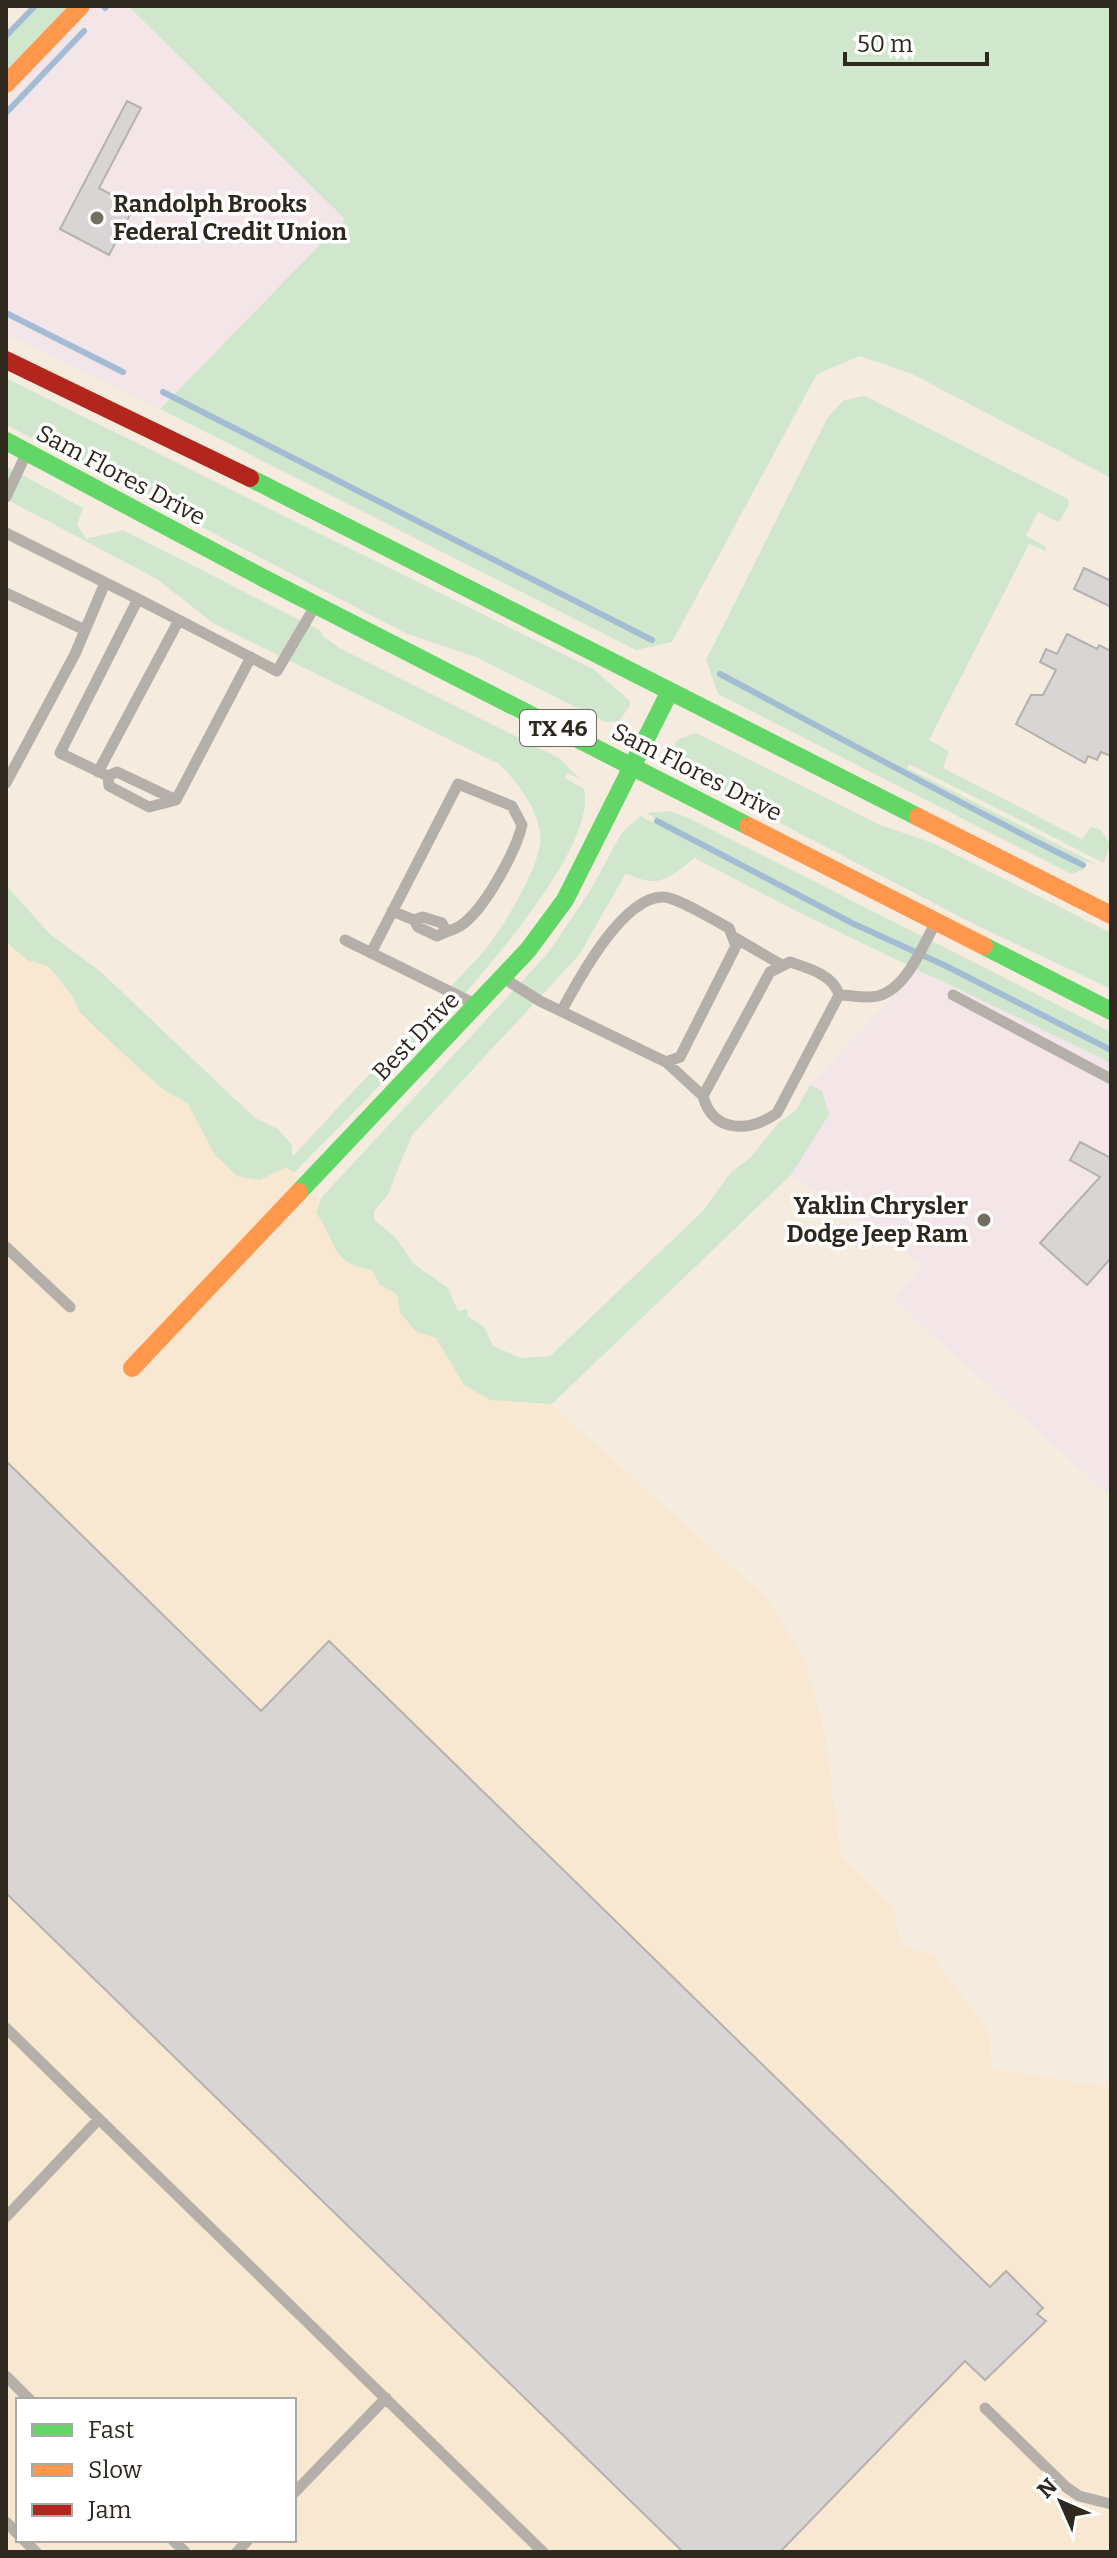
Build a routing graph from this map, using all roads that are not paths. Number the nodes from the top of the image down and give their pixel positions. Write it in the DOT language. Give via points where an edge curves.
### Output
graph roads {
  1 [pos="81,6"];
  2 [pos="6,84"];
  3 [pos="6,360"];
  4 [pos="6,441"];
  5 [pos="26,452"];
  6 [pos="6,497"];
  7 [pos="6,533"];
  8 [pos="105,583"];
  9 [pos="6,593"];
  10 [pos="138,599"];
  11 [pos="317,605"];
  12 [pos="179,620"];
  13 [pos="85,630"];
  14 [pos="251,657"];
  15 [pos="670,691"];
  16 [pos="11,759"];
  17 [pos="635,767"];
  18 [pos="103,774"];
  19 [pos="6,783"];
  20 [pos="176,800"];
  21 [pos="392,911"];
  22 [pos="1111,915"];
  23 [pos="936,922"];
  24 [pos="732,935"];
  25 [pos="345,940"];
  26 [pos="371,953"];
  27 [pos="780,964"];
  28 [pos="505,978"];
  29 [pos="839,995"];
  30 [pos="953,995"];
  31 [pos="478,1005"];
  32 [pos="562,1010"];
  33 [pos="1111,1011"];
  34 [pos="666,1062"];
  35 [pos="1111,1079"];
  36 [pos="703,1096"];
  37 [pos="6,1247"];
  38 [pos="70,1307"];
  39 [pos="132,1368"];
  40 [pos="6,2028"];
  41 [pos="99,2119"];
  42 [pos="6,2217"];
  43 [pos="6,2376"];
  44 [pos="28,2398"];
  45 [pos="386,2398"];
  46 [pos="985,2408"];
  47 [pos="296,2491"];
  48 [pos="1111,2504"];
  49 [pos="543,2552"];
  1 -- 2 [label="main road"];
  3 -- 15 [label="main road" via="184,444"];
  4 -- 5 [label="main road, Sam Flores Drive / TX 46"];
  5 -- 6 [label="lane"];
  5 -- 11 [label="main road, Sam Flores Drive / TX 46"];
  7 -- 8 [label="lane"];
  8 -- 10 [label="lane"];
  8 -- 13 [label="lane"];
  9 -- 13 [label="lane"];
  10 -- 12 [label="lane"];
  10 -- 18 [label="lane" via="60,753"];
  11 -- 14 [label="lane" via="277,671"];
  11 -- 17 [label="main road, Sam Flores Drive / TX 46"];
  12 -- 14 [label="lane"];
  12 -- 18 [label="lane"];
  13 -- 16 [label="lane"];
  14 -- 20 [label="lane"];
  15 -- 17 [label="main road, Best Drive"];
  15 -- 22 [label="main road"];
  16 -- 19 [label="lane"];
  17 -- 23 [label="main road, Sam Flores Drive / TX 46"];
  17 -- 28 [label="main road, Best Drive" via="565,900"];
  18 -- 20 [label="lane" via="117,772"];
  18 -- 20 [label="lane" via="109,786 149,807"];
  21 -- 21 [label="lane" via="442,923 446,931 461,926 491,890 522,825 512,806 458,784"];
  21 -- 26 [label="lane"];
  23 -- 29 [label="lane" via="895,986 879,996"];
  23 -- 33 [label="main road, Sam Flores Drive / TX 46"];
  24 -- 27 [label="lane"];
  24 -- 32 [label="lane" via="729,928 665,896 643,901 582,973"];
  24 -- 34 [label="lane" via="736,946 680,1057"];
  25 -- 26 [label="lane"];
  26 -- 31 [label="lane"];
  27 -- 29 [label="lane" via="790,962 817,973 836,985"];
  27 -- 36 [label="lane" via="762,982"];
  28 -- 31 [label="main road, Best Drive"];
  28 -- 32 [label="lane"];
  29 -- 36 [label="lane" via="777,1113 745,1128 731,1127 713,1116"];
  30 -- 35 [label="lane"];
  31 -- 39 [label="main road, Best Drive"];
  32 -- 34 [label="lane"];
  34 -- 36 [label="lane"];
  37 -- 38 [label="lane"];
  40 -- 41 [label="lane"];
  41 -- 42 [label="lane"];
  41 -- 45 [label="lane"];
  43 -- 44 [label="lane"];
  45 -- 47 [label="lane"];
  45 -- 49 [label="lane"];
  46 -- 48 [label="lane" via="1066,2487"];
}
